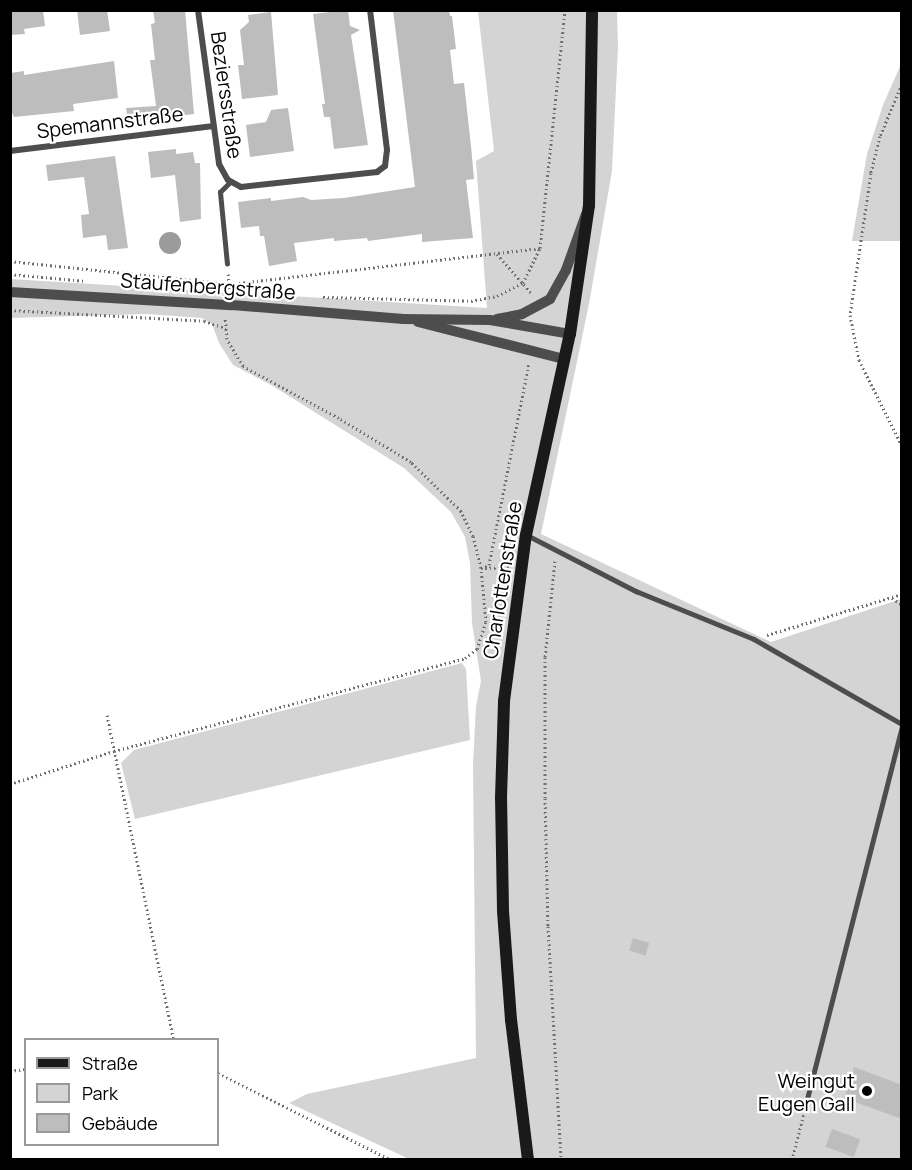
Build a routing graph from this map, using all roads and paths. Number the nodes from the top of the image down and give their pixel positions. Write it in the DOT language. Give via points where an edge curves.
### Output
graph roads {
  1 [pos="198,10"];
  2 [pos="370,10"];
  3 [pos="565,10"];
  4 [pos="592,10"];
  5 [pos="902,84"];
  6 [pos="213,126"];
  7 [pos="10,151"];
  8 [pos="230,182"];
  9 [pos="590,206"];
  10 [pos="540,248"];
  11 [pos="497,253"];
  12 [pos="10,261"];
  13 [pos="227,264"];
  14 [pos="10,274"];
  15 [pos="92,281"];
  16 [pos="523,283"];
  17 [pos="230,284"];
  18 [pos="10,292"];
  19 [pos="219,293"];
  20 [pos="321,297"];
  21 [pos="535,298"];
  22 [pos="224,304"];
  23 [pos="10,310"];
  24 [pos="403,319"];
  25 [pos="490,320"];
  26 [pos="226,328"];
  27 [pos="570,334"];
  28 [pos="530,357"];
  29 [pos="564,359"];
  30 [pos="902,446"];
  31 [pos="526,535"];
  32 [pos="557,550"];
  33 [pos="481,568"];
  34 [pos="902,594"];
  35 [pos="892,598"];
  36 [pos="902,605"];
  37 [pos="754,639"];
  38 [pos="107,715"];
  39 [pos="902,726"];
  40 [pos="114,751"];
  41 [pos="10,784"];
  42 [pos="174,1038"];
  43 [pos="219,1074"];
  44 [pos="807,1099"];
  45 [pos="391,1160"];
  46 [pos="528,1160"];
  47 [pos="561,1160"];
  48 [pos="792,1160"];
  1 -- 6 [label="street, Beziersstraße"];
  2 -- 8 [label="street, Beziersstraße" via="387,150 385,166 376,172 255,186 241,187"];
  3 -- 10 [label="path"];
  4 -- 9 [label="main road, Charlottenstraße"];
  5 -- 30 [label="path" via="880,136 871,173 850,315 859,360"];
  6 -- 7 [label="street, Spemannstraße"];
  6 -- 8 [label="street, Beziersstraße" via="219,164"];
  8 -- 13 [label="lane, Beziersstraße" via="220,192"];
  9 -- 25 [label="street, Staufenbergstraße" via="566,270 550,298 522,315"];
  9 -- 27 [label="main road, Charlottenstraße"];
  10 -- 11 [label="path"];
  10 -- 16 [label="path"];
  11 -- 16 [label="path"];
  11 -- 17 [label="path"];
  12 -- 17 [label="path"];
  13 -- 17 [label="path"];
  14 -- 15 [label="path"];
  16 -- 20 [label="path" via="497,296 471,301"];
  16 -- 21 [label="path"];
  17 -- 19 [label="path" via="230,294"];
  18 -- 22 [label="street, Staufenbergstraße"];
  22 -- 24 [label="street, Staufenbergstraße"];
  22 -- 26 [label="path"];
  23 -- 26 [label="path" via="204,321"];
  24 -- 25 [label="street, Staufenbergstraße"];
  24 -- 29 [label="street, Staufenbergstraße"];
  25 -- 27 [label="street, Staufenbergstraße"];
  26 -- 33 [label="path" via="227,339 243,366 411,462 460,511 473,536"];
  27 -- 29 [label="main road, Charlottenstraße"];
  28 -- 33 [label="path" via="489,565"];
  29 -- 31 [label="main road, Charlottenstraße"];
  31 -- 32 [label="lane"];
  31 -- 46 [label="main road, Charlottenstraße" via="504,701 501,798 503,910 511,1020"];
  32 -- 37 [label="lane" via="636,591"];
  32 -- 47 [label="path" via="545,657 545,798"];
  33 -- 40 [label="path" via="486,622 477,649 465,658"];
  34 -- 35 [label="path"];
  35 -- 36 [label="path"];
  35 -- 37 [label="path"];
  37 -- 39 [label="lane"];
  38 -- 40 [label="path"];
  39 -- 44 [label="lane"];
  40 -- 41 [label="path"];
  40 -- 42 [label="path"];
  43 -- 45 [label="path"];
  44 -- 48 [label="path"];
}
